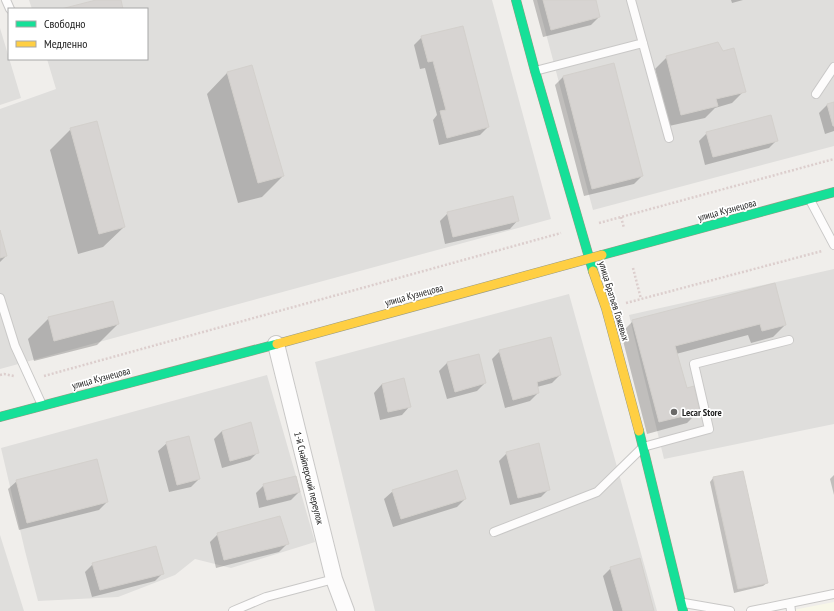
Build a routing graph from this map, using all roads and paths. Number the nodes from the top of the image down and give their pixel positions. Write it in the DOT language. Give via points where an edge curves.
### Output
graph roads {
  1 [pos="516,0"];
  2 [pos="631,0"];
  3 [pos="643,43"];
  4 [pos="834,67"];
  5 [pos="535,72"];
  6 [pos="816,94"];
  7 [pos="669,138"];
  8 [pos="834,160"];
  9 [pos="834,192"];
  10 [pos="810,199"];
  11 [pos="580,228"];
  12 [pos="834,246"];
  13 [pos="826,250"];
  14 [pos="589,259"];
  15 [pos="0,298"];
  16 [pos="606,308"];
  17 [pos="789,340"];
  18 [pos="276,344"];
  19 [pos="0,375"];
  20 [pos="31,380"];
  21 [pos="42,405"];
  22 [pos="0,417"];
  23 [pos="643,447"];
  24 [pos="494,532"];
  25 [pos="334,580"];
  26 [pos="834,594"];
  27 [pos="682,607"];
  28 [pos="790,607"];
  29 [pos="233,611"];
  30 [pos="346,611"];
  31 [pos="730,611"];
  32 [pos="750,611"];
  1 -- 5 [label="main road, улица Братьев Гожевых"];
  2 -- 3 [label="lane"];
  3 -- 5 [label="lane"];
  3 -- 7 [label="lane"];
  4 -- 6 [label="lane"];
  5 -- 11 [label="main road, улица Братьев Гожевых"];
  8 -- 11 [label="path"];
  9 -- 10 [label="main road, улица Кузнецова"];
  10 -- 12 [label="lane"];
  10 -- 14 [label="main road, улица Кузнецова"];
  11 -- 14 [label="main road, улица Братьев Гожевых"];
  11 -- 20 [label="path"];
  13 -- 16 [label="path"];
  14 -- 16 [label="main road, улица Братьев Гожевых"];
  14 -- 18 [label="main road, улица Кузнецова"];
  15 -- 20 [label="lane" via="15,346"];
  16 -- 23 [label="main road, улица Братьев Гожевых"];
  17 -- 23 [label="lane" via="694,364 709,429"];
  18 -- 21 [label="main road, улица Кузнецова"];
  18 -- 25 [label="street, 1-й Снайперский переулок"];
  19 -- 20 [label="path"];
  20 -- 21 [label="lane"];
  21 -- 22 [label="main road, улица Кузнецова"];
  23 -- 24 [label="lane" via="597,492"];
  23 -- 27 [label="main road, улица Братьев Гожевых"];
  25 -- 29 [label="lane" via="266,598"];
  25 -- 30 [label="street, 1-й Снайперский переулок"];
  26 -- 28 [label="lane"];
  27 -- 31 [label="lane"];
  28 -- 32 [label="lane"];
}
